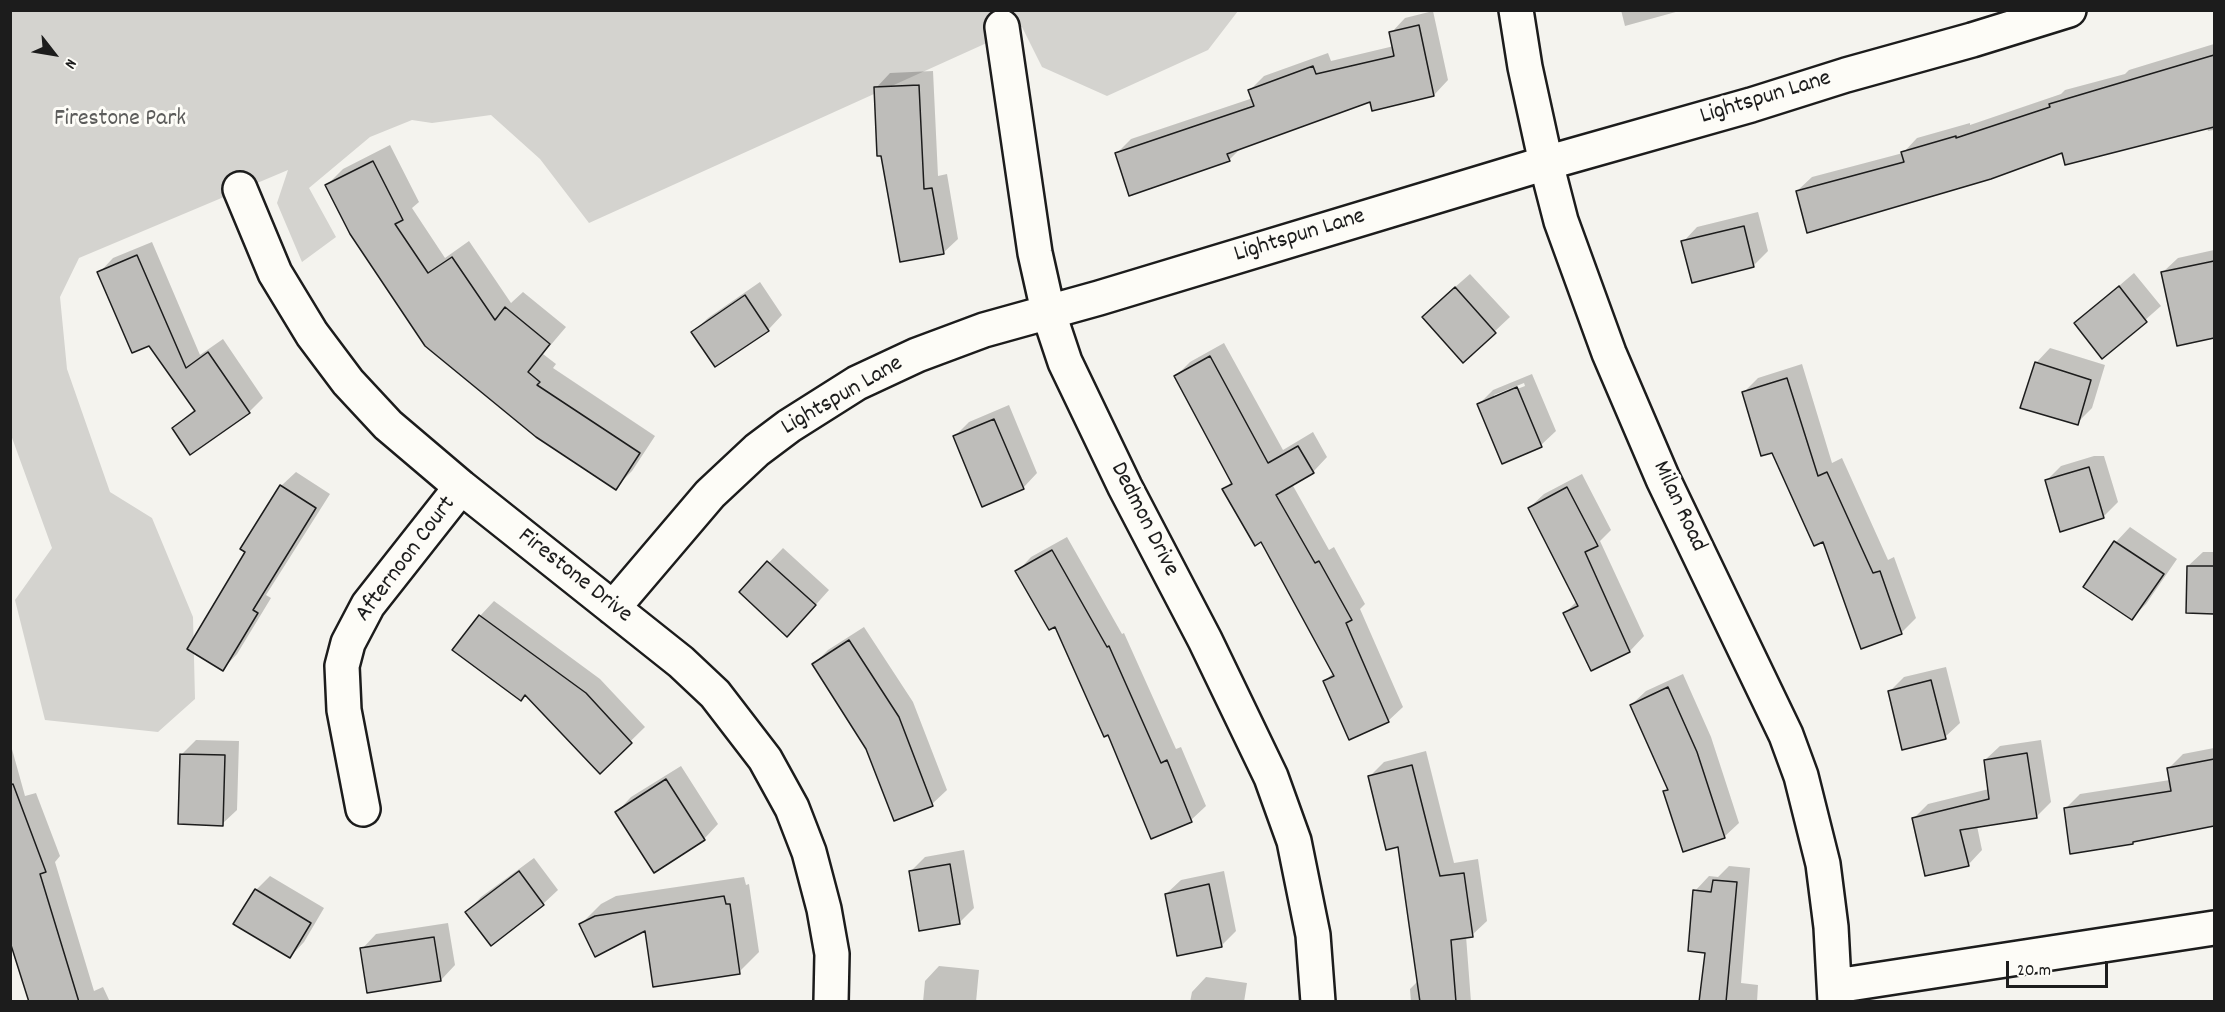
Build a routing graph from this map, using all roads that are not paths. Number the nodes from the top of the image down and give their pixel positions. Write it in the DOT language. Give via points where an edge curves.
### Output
graph roads {
  1 [pos="1516,10"];
  2 [pos="2069,10"];
  3 [pos="1002,27"];
  4 [pos="1546,163"];
  5 [pos="240,189"];
  6 [pos="1048,311"];
  7 [pos="461,487"];
  8 [pos="613,608"];
  9 [pos="363,809"];
  10 [pos="2214,928"];
  11 [pos="1835,994"];
  12 [pos="831,1002"];
  13 [pos="1318,1002"];
  1 -- 4 [label="street, Milan Road"];
  2 -- 4 [label="street, Lightspun Lane"];
  3 -- 6 [label="street, Dedmon Drive" via="1035,254"];
  4 -- 6 [label="street, Lightspun Lane"];
  4 -- 11 [label="street, Milan Road" via="1561,221 1609,353 1663,479 1802,776 1823,864"];
  5 -- 7 [label="street, Firestone Drive" via="275,273 312,334 348,382 388,425"];
  6 -- 8 [label="street, Lightspun Lane" via="918,355 857,383 789,426 710,494"];
  6 -- 13 [label="street, Dedmon Drive" via="1065,362 1271,777 1294,841 1311,923"];
  7 -- 8 [label="street, Firestone Drive"];
  7 -- 9 [label="street, Afternoon Court" via="368,605 348,643 342,666 344,710"];
  8 -- 12 [label="street, Firestone Drive" via="715,694 765,759 792,808 809,852 831,954"];
  10 -- 11 [label="street"];
}
